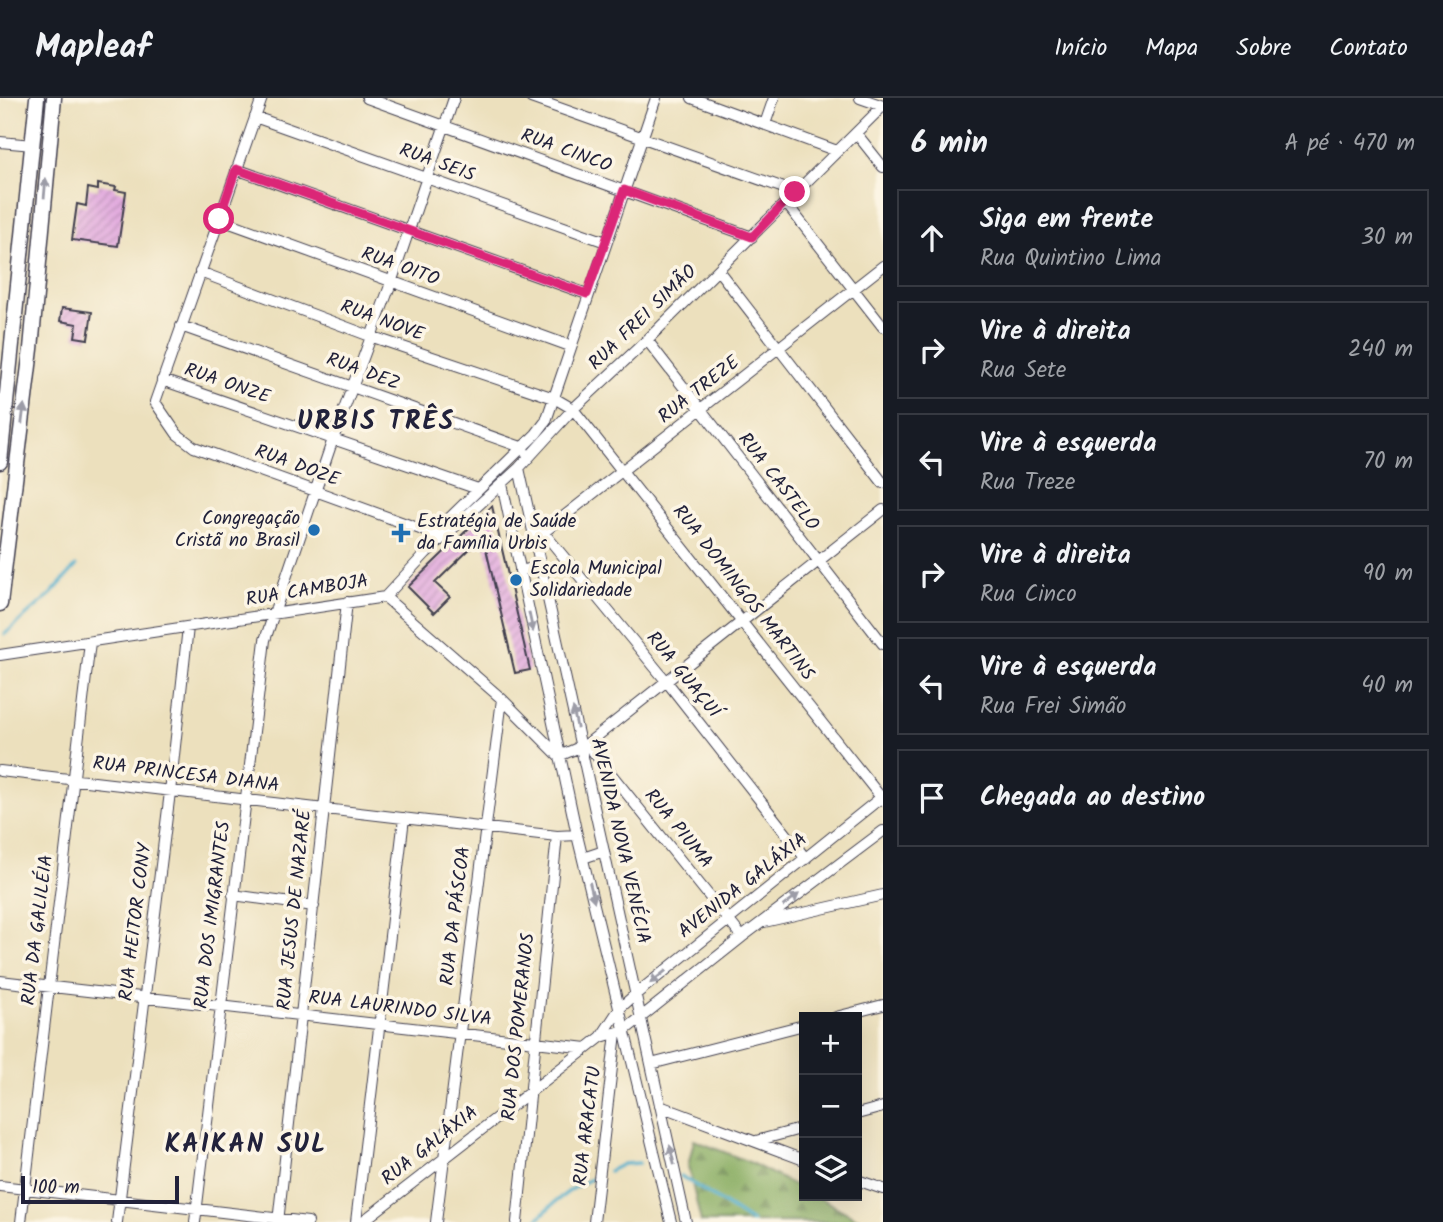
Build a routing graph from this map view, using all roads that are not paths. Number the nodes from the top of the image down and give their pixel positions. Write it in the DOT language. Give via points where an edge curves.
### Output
graph roads {
  1 [pos="37,98"];
  2 [pos="54,98"];
  3 [pos="262,98"];
  4 [pos="367,98"];
  5 [pos="454,98"];
  6 [pos="530,98"];
  7 [pos="656,98"];
  8 [pos="692,98"];
  9 [pos="775,98"];
  10 [pos="860,98"];
  11 [pos="883,106"];
  12 [pos="255,117"];
  13 [pos="765,124"];
  14 [pos="444,126"];
  15 [pos="856,133"];
  16 [pos="642,139"];
  17 [pos="0,142"];
  18 [pos="33,145"];
  19 [pos="837,151"];
  20 [pos="883,167"];
  21 [pos="236,169"];
  22 [pos="425,178"];
  23 [pos="624,190"];
  24 [pos="795,192"];
  25 [pos="786,203"];
  26 [pos="219,219"];
  27 [pos="407,231"];
  28 [pos="752,237"];
  29 [pos="606,242"];
  30 [pos="883,266"];
  31 [pos="718,270"];
  32 [pos="200,272"];
  33 [pos="391,283"];
  34 [pos="853,289"];
  35 [pos="587,294"];
  36 [pos="181,326"];
  37 [pos="883,327"];
  38 [pos="370,336"];
  39 [pos="647,340"];
  40 [pos="570,346"];
  41 [pos="778,349"];
  42 [pos="162,380"];
  43 [pos="353,387"];
  44 [pos="554,398"];
  45 [pos="573,409"];
  46 [pos="701,411"];
  47 [pos="333,439"];
  48 [pos="521,447"];
  49 [pos="529,457"];
  50 [pos="0,462"];
  51 [pos="519,468"];
  52 [pos="624,470"];
  53 [pos="883,483"];
  54 [pos="502,484"];
  55 [pos="478,489"];
  56 [pos="315,491"];
  57 [pos="883,510"];
  58 [pos="529,514"];
  59 [pos="544,531"];
  60 [pos="433,534"];
  61 [pos="445,538"];
  62 [pos="535,539"];
  63 [pos="426,553"];
  64 [pos="817,561"];
  65 [pos="541,566"];
  66 [pos="520,571"];
  67 [pos="385,597"];
  68 [pos="347,602"];
  69 [pos="0,604"];
  70 [pos="275,614"];
  71 [pos="742,621"];
  72 [pos="188,627"];
  73 [pos="90,642"];
  74 [pos="883,644"];
  75 [pos="0,655"];
  76 [pos="667,682"];
  77 [pos="502,699"];
  78 [pos="584,747"];
  79 [pos="559,756"];
  80 [pos="0,771"];
  81 [pos="75,780"];
  82 [pos="170,792"];
  83 [pos="882,798"];
  84 [pos="245,799"];
  85 [pos="323,809"];
  86 [pos="404,818"];
  87 [pos="484,828"];
  88 [pos="883,831"];
  89 [pos="577,835"];
  90 [pos="557,836"];
  91 [pos="604,851"];
  92 [pos="583,858"];
  93 [pos="806,859"];
  94 [pos="233,895"];
  95 [pos="883,895"];
  96 [pos="314,906"];
  97 [pos="729,920"];
  98 [pos="760,923"];
  99 [pos="742,937"];
  100 [pos="0,981"];
  101 [pos="48,986"];
  102 [pos="636,994"];
  103 [pos="145,997"];
  104 [pos="220,1005"];
  105 [pos="883,1005"];
  106 [pos="620,1008"];
  107 [pos="856,1012"];
  108 [pos="302,1015"];
  109 [pos="641,1017"];
  110 [pos="379,1025"];
  111 [pos="799,1026"];
  112 [pos="621,1032"];
  113 [pos="460,1034"];
  114 [pos="601,1037"];
  115 [pos="536,1043"];
  116 [pos="587,1048"];
  117 [pos="651,1064"];
  118 [pos="530,1091"];
  119 [pos="660,1106"];
  120 [pos="883,1107"];
  121 [pos="862,1113"];
  122 [pos="799,1129"];
  123 [pos="755,1141"];
  124 [pos="445,1156"];
  125 [pos="799,1158"];
  126 [pos="862,1182"];
  127 [pos="0,1186"];
  128 [pos="26,1189"];
  129 [pos="883,1189"];
  130 [pos="120,1200"];
  131 [pos="197,1210"];
  132 [pos="278,1220"];
  133 [pos="22,1222"];
  134 [pos="117,1222"];
  135 [pos="195,1222"];
  136 [pos="308,1222"];
  137 [pos="356,1222"];
  138 [pos="362,1222"];
  139 [pos="436,1222"];
  140 [pos="517,1222"];
  141 [pos="594,1222"];
  142 [pos="671,1222"];
  143 [pos="686,1222"];
  1 -- 18 [label="street"];
  69 -- 2 [label="street, one-way" via="31,349"];
  3 -- 12 [label="street"];
  4 -- 14 [label="street, RUA CINCO"];
  5 -- 14 [label="street, RUA DOS IMIGRANTES"];
  6 -- 16 [label="street"];
  7 -- 16 [label="street"];
  8 -- 13 [label="street"];
  9 -- 13 [label="street"];
  10 -- 11 [label="street"];
  11 -- 15 [label="street, RUA FREI SIMÃO"];
  12 -- 21 [label="street"];
  12 -- 22 [label="street, RUA SEIS"];
  13 -- 19 [label="street"];
  14 -- 22 [label="street, RUA DOS IMIGRANTES"];
  14 -- 23 [label="street, RUA CINCO"];
  15 -- 19 [label="street, RUA FREI SIMÃO"];
  15 -- 20 [label="street"];
  16 -- 23 [label="street"];
  16 -- 24 [label="street"];
  17 -- 18 [label="street"];
  18 -- 50 [label="street"];
  19 -- 24 [label="street, RUA FREI SIMÃO"];
  21 -- 26 [label="street"];
  21 -- 27 [label="street"];
  22 -- 27 [label="street, RUA DOS IMIGRANTES"];
  22 -- 29 [label="street, RUA SEIS"];
  23 -- 28 [label="street, RUA CINCO"];
  23 -- 29 [label="street"];
  24 -- 25 [label="street, RUA FREI SIMÃO"];
  25 -- 28 [label="street, RUA FREI SIMÃO"];
  25 -- 34 [label="street"];
  26 -- 32 [label="street"];
  26 -- 33 [label="street, RUA OITO"];
  27 -- 33 [label="street, RUA DOS IMIGRANTES"];
  27 -- 35 [label="street"];
  28 -- 31 [label="street, RUA FREI SIMÃO"];
  29 -- 35 [label="street"];
  30 -- 34 [label="street, RUA TREZE"];
  31 -- 39 [label="street, RUA FREI SIMÃO"];
  31 -- 41 [label="street"];
  32 -- 36 [label="street"];
  32 -- 38 [label="street, RUA NOVE"];
  33 -- 38 [label="street, RUA DOS IMIGRANTES"];
  33 -- 40 [label="street, RUA OITO"];
  34 -- 37 [label="street"];
  34 -- 41 [label="street, RUA TREZE"];
  35 -- 40 [label="street"];
  36 -- 42 [label="street"];
  36 -- 43 [label="street, RUA DEZ"];
  38 -- 43 [label="street, RUA DOS IMIGRANTES"];
  38 -- 44 [label="street, RUA NOVE"];
  39 -- 45 [label="street, RUA FREI SIMÃO"];
  39 -- 46 [label="street, RUA CASTELO"];
  40 -- 44 [label="street"];
  41 -- 46 [label="street, RUA TREZE"];
  41 -- 53 [label="street"];
  42 -- 47 [label="street, RUA ONZE"];
  42 -- 56 [label="street, RUA DOZE" via="155,402 177,434 194,447"];
  43 -- 47 [label="street, RUA DOS IMIGRANTES"];
  43 -- 48 [label="street, RUA DEZ"];
  44 -- 45 [label="street, RUA NOVE"];
  44 -- 48 [label="street" via="546,421"];
  45 -- 49 [label="street, RUA FREI SIMÃO"];
  45 -- 52 [label="street, RUA DOMINGOS MARTINS"];
  46 -- 52 [label="street, RUA TREZE"];
  46 -- 64 [label="street, RUA CASTELO"];
  47 -- 55 [label="street, RUA ONZE"];
  47 -- 56 [label="street, RUA DOS IMIGRANTES"];
  48 -- 49 [label="street"];
  48 -- 55 [label="street, RUA FREI SIMÃO"];
  49 -- 51 [label="street, RUA FREI SIMÃO"];
  51 -- 54 [label="street, RUA FREI SIMÃO"];
  51 -- 58 [label="street, AVENIDA NOVA VENÉCIA"];
  52 -- 59 [label="street, RUA TREZE"];
  52 -- 71 [label="street, RUA DOMINGOS MARTINS"];
  54 -- 61 [label="street, RUA FREI SIMÃO"];
  54 -- 66 [label="street, AVENIDA NOVA VENÉCIA"];
  55 -- 60 [label="street, RUA FREI SIMÃO"];
  56 -- 60 [label="street, RUA DOZE"];
  56 -- 70 [label="street, RUA DOS IMIGRANTES"];
  57 -- 64 [label="street"];
  58 -- 59 [label="street, RUA GUAÇUÍ"];
  58 -- 62 [label="street, AVENIDA NOVA VENÉCIA"];
  59 -- 62 [label="street, RUA TREZE"];
  59 -- 76 [label="street, RUA GUAÇUÍ"];
  60 -- 61 [label="street, RUA DOZE"];
  60 -- 63 [label="street, RUA FREI SIMÃO"];
  61 -- 63 [label="street, RUA FREI SIMÃO"];
  62 -- 65 [label="street, AVENIDA NOVA VENÉCIA"];
  63 -- 67 [label="street, RUA FREI SIMÃO"];
  64 -- 71 [label="street"];
  64 -- 74 [label="street, RUA CASTELO"];
  65 -- 66 [label="street"];
  78 -- 65 [label="street, AVENIDA NOVA VENÉCIA, one-way"];
  66 -- 79 [label="street, AVENIDA NOVA VENÉCIA, one-way"];
  67 -- 68 [label="street, RUA CAMBOJA"];
  67 -- 77 [label="street, RUA CAMBOJA"];
  68 -- 70 [label="street, RUA CAMBOJA"];
  68 -- 85 [label="street, RUA JESUS DE NAZARÉ"];
  70 -- 72 [label="street, RUA CAMBOJA"];
  70 -- 84 [label="street, RUA DOS IMIGRANTES" via="265,640"];
  71 -- 76 [label="street"];
  71 -- 83 [label="street, RUA DOMINGOS MARTINS"];
  72 -- 73 [label="street, RUA CAMBOJA"];
  72 -- 82 [label="street, RUA HEITOR CONY"];
  73 -- 75 [label="street, RUA CAMBOJA"];
  73 -- 81 [label="street, RUA DA GALILÉIA"];
  76 -- 78 [label="street"];
  76 -- 93 [label="street, RUA GUAÇUÍ"];
  77 -- 79 [label="street, RUA CAMBOJA"];
  77 -- 87 [label="street, RUA DA PÁSCOA"];
  78 -- 79 [label="street"];
  78 -- 91 [label="street, AVENIDA NOVA VENÉCIA"];
  78 -- 97 [label="street, RUA PIUMA"];
  79 -- 89 [label="street, AVENIDA NOVA VENÉCIA"];
  80 -- 81 [label="street, RUA PRINCESA DIANA"];
  81 -- 82 [label="street, RUA PRINCESA DIANA"];
  81 -- 101 [label="street, RUA DA GALILÉIA"];
  82 -- 84 [label="street, RUA PRINCESA DIANA"];
  82 -- 103 [label="street, RUA HEITOR CONY"];
  83 -- 93 [label="street, AVENIDA GALÁXIA"];
  84 -- 85 [label="street, RUA PRINCESA DIANA"];
  84 -- 94 [label="street, RUA DOS IMIGRANTES"];
  85 -- 86 [label="street, RUA PRINCESA DIANA"];
  85 -- 96 [label="street, RUA JESUS DE NAZARÉ"];
  86 -- 87 [label="street, RUA PRINCESA DIANA"];
  86 -- 110 [label="street"];
  87 -- 90 [label="street, RUA PRINCESA DIANA"];
  87 -- 113 [label="street, RUA DA PÁSCOA"];
  98 -- 88 [label="street, AVENIDA GALÁXIA, one-way"];
  89 -- 90 [label="street, RUA PRINCESA DIANA"];
  89 -- 92 [label="street, AVENIDA NOVA VENÉCIA"];
  90 -- 115 [label="street, RUA DOS POMERANOS"];
  91 -- 92 [label="street"];
  91 -- 102 [label="street, AVENIDA NOVA VENÉCIA"];
  92 -- 106 [label="street, AVENIDA NOVA VENÉCIA, one-way"];
  93 -- 97 [label="street, AVENIDA GALÁXIA"];
  94 -- 96 [label="street"];
  94 -- 104 [label="street, RUA DOS IMIGRANTES"];
  95 -- 98 [label="street"];
  96 -- 108 [label="street, RUA JESUS DE NAZARÉ"];
  97 -- 99 [label="street, RUA PIUMA"];
  97 -- 102 [label="street, AVENIDA GALÁXIA, one-way"];
  98 -- 99 [label="street, AVENIDA GALÁXIA"];
  99 -- 109 [label="street, AVENIDA GALÁXIA"];
  100 -- 101 [label="street, RUA LAURINDO SILVA"];
  101 -- 103 [label="street, RUA LAURINDO SILVA"];
  101 -- 128 [label="street, RUA DA GALILÉIA"];
  102 -- 106 [label="street, AVENIDA GALÁXIA"];
  102 -- 109 [label="street, AVENIDA NOVA VENÉCIA"];
  103 -- 104 [label="street, RUA LAURINDO SILVA"];
  103 -- 130 [label="street, RUA HEITOR CONY"];
  104 -- 108 [label="street, RUA LAURINDO SILVA"];
  104 -- 131 [label="street, RUA DOS IMIGRANTES"];
  105 -- 107 [label="street"];
  106 -- 112 [label="street, AVENIDA NOVA VENÉCIA"];
  106 -- 114 [label="street, AVENIDA GALÁXIA"];
  108 -- 110 [label="street, RUA LAURINDO SILVA"];
  108 -- 132 [label="street, RUA JESUS DE NAZARÉ"];
  109 -- 112 [label="street, AVENIDA GALÁXIA"];
  109 -- 117 [label="street, AVENIDA NOVA VENÉCIA"];
  110 -- 113 [label="street, RUA LAURINDO SILVA"];
  110 -- 137 [label="street"];
  111 -- 117 [label="street"];
  112 -- 114 [label="street, RUA GALÁXIA"];
  112 -- 141 [label="street, RUA ARACATU"];
  112 -- 142 [label="street, AVENIDA NOVA VENÉCIA"];
  113 -- 115 [label="street, RUA LAURINDO SILVA"];
  113 -- 124 [label="street, RUA DA PÁSCOA"];
  114 -- 116 [label="street, RUA GALÁXIA"];
  115 -- 116 [label="street, RUA LAURINDO SILVA"];
  115 -- 118 [label="street, RUA DOS POMERANOS"];
  116 -- 118 [label="street, RUA GALÁXIA"];
  117 -- 119 [label="street, AVENIDA NOVA VENÉCIA"];
  118 -- 124 [label="street, RUA GALÁXIA"];
  118 -- 140 [label="street, RUA DOS POMERANOS"];
  119 -- 123 [label="street"];
  143 -- 119 [label="street, AVENIDA NOVA VENÉCIA, one-way"];
  120 -- 121 [label="street"];
  122 -- 123 [label="street"];
  123 -- 125 [label="street"];
  124 -- 138 [label="street, RUA GALÁXIA"];
  124 -- 139 [label="street, RUA DA PÁSCOA"];
  126 -- 129 [label="street"];
  127 -- 128 [label="street"];
  128 -- 130 [label="street"];
  128 -- 133 [label="street, RUA DA GALILÉIA"];
  130 -- 131 [label="street"];
  130 -- 134 [label="street, RUA HEITOR CONY"];
  131 -- 132 [label="street"];
  131 -- 135 [label="street, RUA DOS IMIGRANTES"];
  132 -- 136 [label="street"];
}
